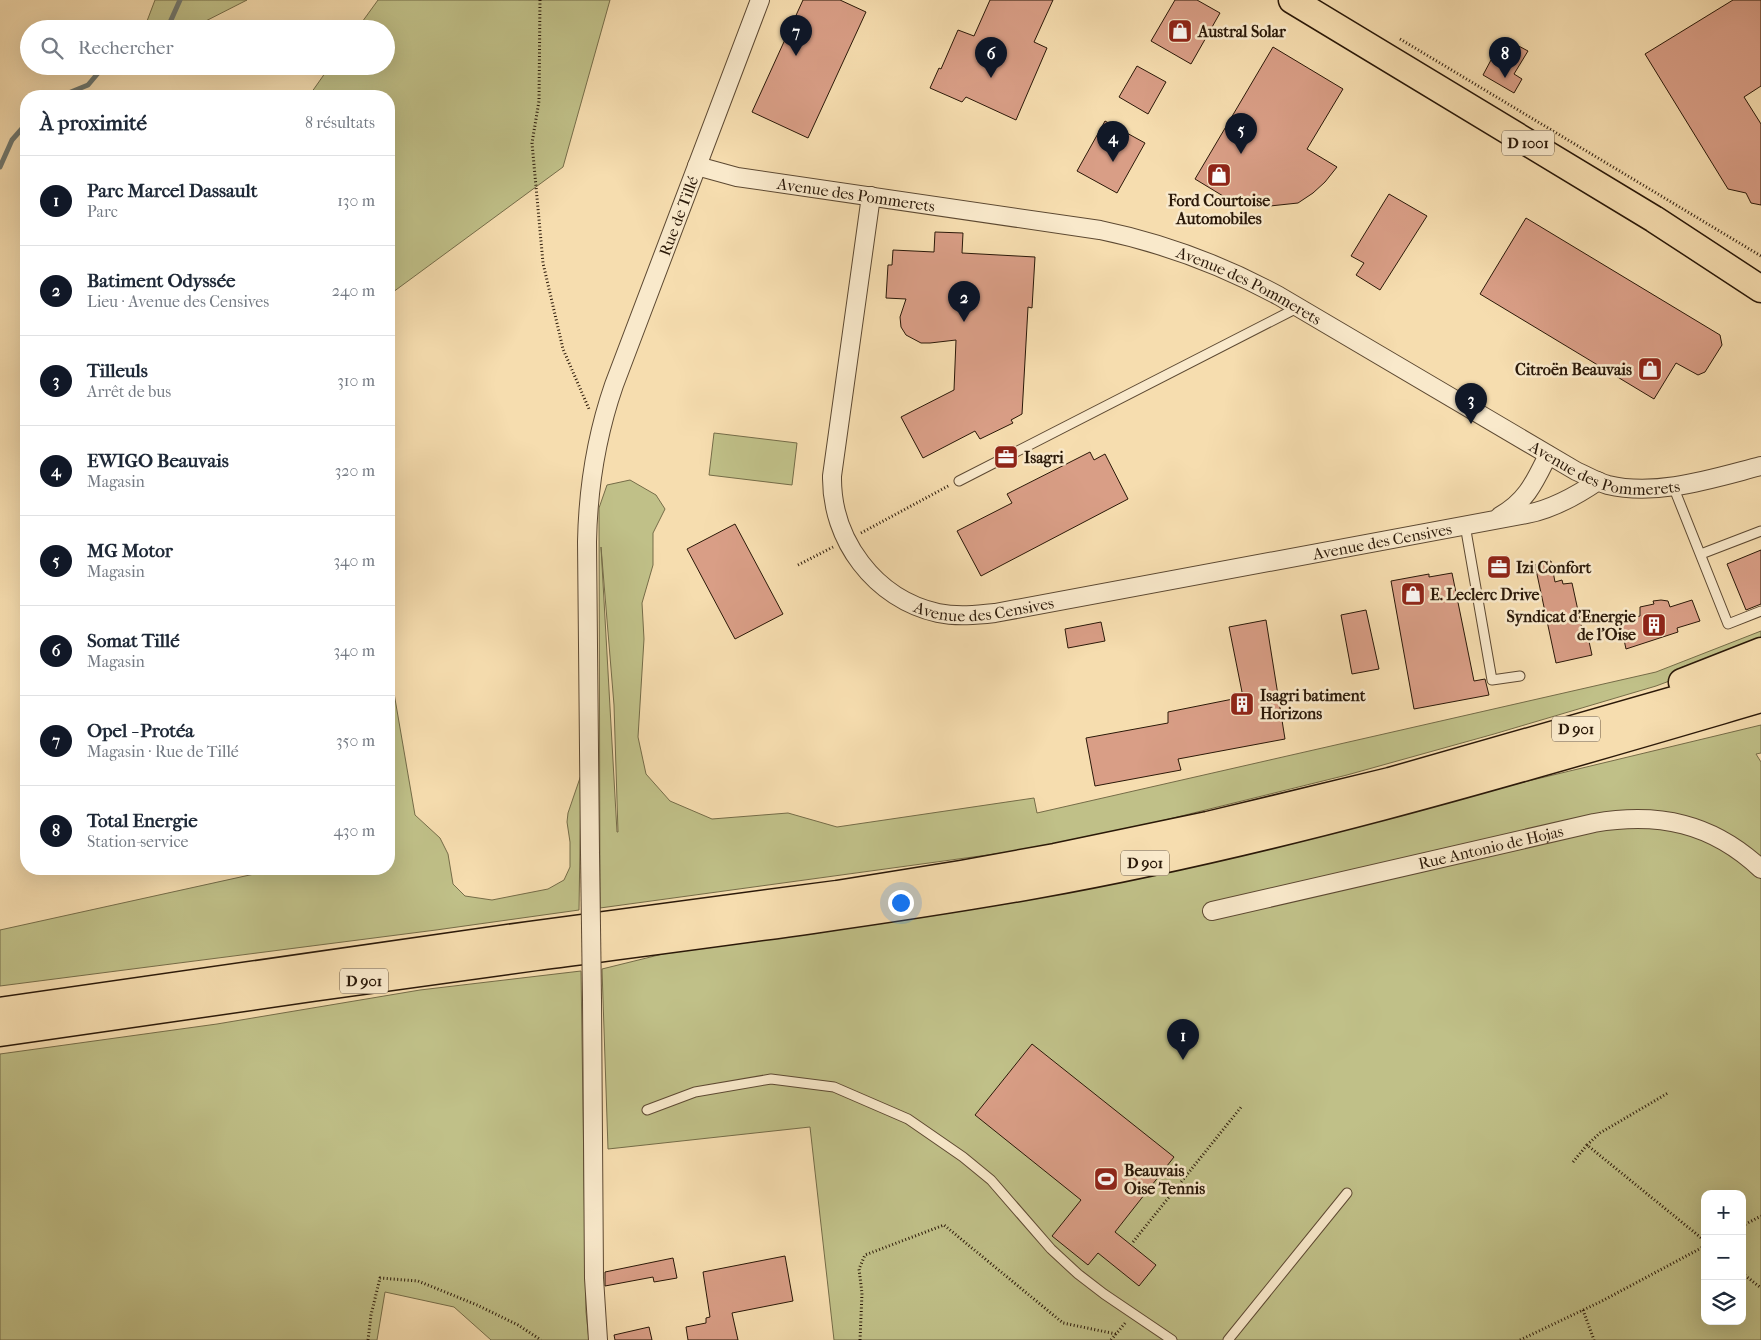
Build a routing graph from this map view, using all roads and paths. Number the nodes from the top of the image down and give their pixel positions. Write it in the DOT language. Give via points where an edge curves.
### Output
graph roads {
  1 [pos="540,0"];
  2 [pos="760,0"];
  3 [pos="1292,0"];
  4 [pos="1311,0"];
  5 [pos="1392,34"];
  6 [pos="697,166"];
  7 [pos="871,196"];
  8 [pos="1761,256"];
  9 [pos="1761,272"];
  10 [pos="1761,289"];
  11 [pos="1299,307"];
  12 [pos="599,432"];
  13 [pos="1548,455"];
  14 [pos="1761,466"];
  15 [pos="959,481"];
  16 [pos="1598,481"];
  17 [pos="1673,486"];
  18 [pos="1493,520"];
  19 [pos="1465,525"];
  20 [pos="1761,530"];
  21 [pos="846,540"];
  22 [pos="1701,554"];
  23 [pos="798,565"];
  24 [pos="1761,611"];
  25 [pos="1761,651"];
  26 [pos="1761,675"];
  27 [pos="1520,676"];
  28 [pos="1761,699"];
  29 [pos="1761,718"];
  30 [pos="1584,751"];
  31 [pos="1390,781"];
  32 [pos="1761,869"];
  33 [pos="1212,910"];
  34 [pos="0,1011"];
  35 [pos="0,1033"];
  36 [pos="1668,1093"];
  37 [pos="1242,1106"];
  38 [pos="647,1110"];
  39 [pos="1587,1145"];
  40 [pos="1574,1162"];
  41 [pos="1348,1193"];
  42 [pos="1761,1216"];
  43 [pos="1746,1224"];
  44 [pos="1701,1238"];
  45 [pos="1133,1242"];
  46 [pos="1701,1248"];
  47 [pos="1746,1276"];
  48 [pos="1761,1288"];
  49 [pos="1583,1310"];
  50 [pos="1133,1314"];
  51 [pos="1116,1334"];
  52 [pos="368,1340"];
  53 [pos="541,1340"];
  54 [pos="598,1340"];
  55 [pos="860,1340"];
  56 [pos="1111,1340"];
  57 [pos="1172,1340"];
  58 [pos="1228,1340"];
  59 [pos="1520,1340"];
  60 [pos="1594,1340"];
  1 -- 12 [label="path" via="539,101 532,143 543,263 563,349"];
  2 -- 6 [label="street, Rue de Tillé"];
  3 -- 10 [label="main road, D 1001" via="1654,219"];
  4 -- 9 [label="main road, D 1001"];
  5 -- 8 [label="path"];
  6 -- 7 [label="street, Avenue des Pommerets" via="737,177"];
  6 -- 12 [label="street, Rue de Tillé"];
  7 -- 11 [label="street, Avenue des Pommerets" via="1134,237 1205,260"];
  7 -- 21 [label="street, Avenue des Censives" via="832,476 835,513"];
  11 -- 13 [label="street, Avenue des Pommerets"];
  11 -- 15 [label="lane"];
  12 -- 54 [label="street, Rue de Tillé, bridge" via="591,473 587,542 594,1278"];
  13 -- 16 [label="street, Avenue des Pommerets"];
  13 -- 18 [label="street, Avenue des Censives" via="1526,496"];
  14 -- 17 [label="street, Avenue des Pommerets"];
  15 -- 21 [label="path"];
  16 -- 17 [label="street, Avenue des Pommerets" via="1650,489"];
  16 -- 18 [label="street, Avenue des Censives" via="1548,509"];
  17 -- 22 [label="lane"];
  18 -- 19 [label="street, Avenue des Censives"];
  19 -- 21 [label="street, Avenue des Censives" via="974,615 939,613 902,600 869,574"];
  19 -- 27 [label="lane" via="1492,680"];
  20 -- 22 [label="lane"];
  21 -- 23 [label="path"];
  22 -- 24 [label="lane" via="1728,624"];
  25 -- 31 [label="main road" via="1673,685 1473,747"];
  26 -- 31 [label="main road, D 901"];
  28 -- 30 [label="main road, D 901"];
  29 -- 30 [label="main road"];
  30 -- 35 [label="main road, D 901" via="1314,824 1039,884 824,918"];
  31 -- 34 [label="main road, D 901" via="1146,839 934,878"];
  32 -- 33 [label="street, Rue Antonio de Hojas" via="1738,850 1707,832 1665,820 1637,818 1594,823"];
  36 -- 39 [label="path" via="1600,1133"];
  37 -- 45 [label="path"];
  38 -- 50 [label="lane" via="695,1092 771,1079 834,1087 908,1119 964,1157 990,1180 1064,1261"];
  39 -- 40 [label="path"];
  39 -- 44 [label="path"];
  41 -- 58 [label="lane"];
  42 -- 43 [label="path"];
  46 -- 49 [label="path"];
  47 -- 48 [label="path"];
  49 -- 59 [label="path"];
  49 -- 60 [label="path"];
  50 -- 51 [label="path"];
  50 -- 57 [label="lane"];
  51 -- 55 [label="path" via="1063,1323 944,1225 865,1255 860,1270"];
  51 -- 56 [label="path"];
  52 -- 53 [label="path" via="380,1278 418,1281 477,1305"];
}
